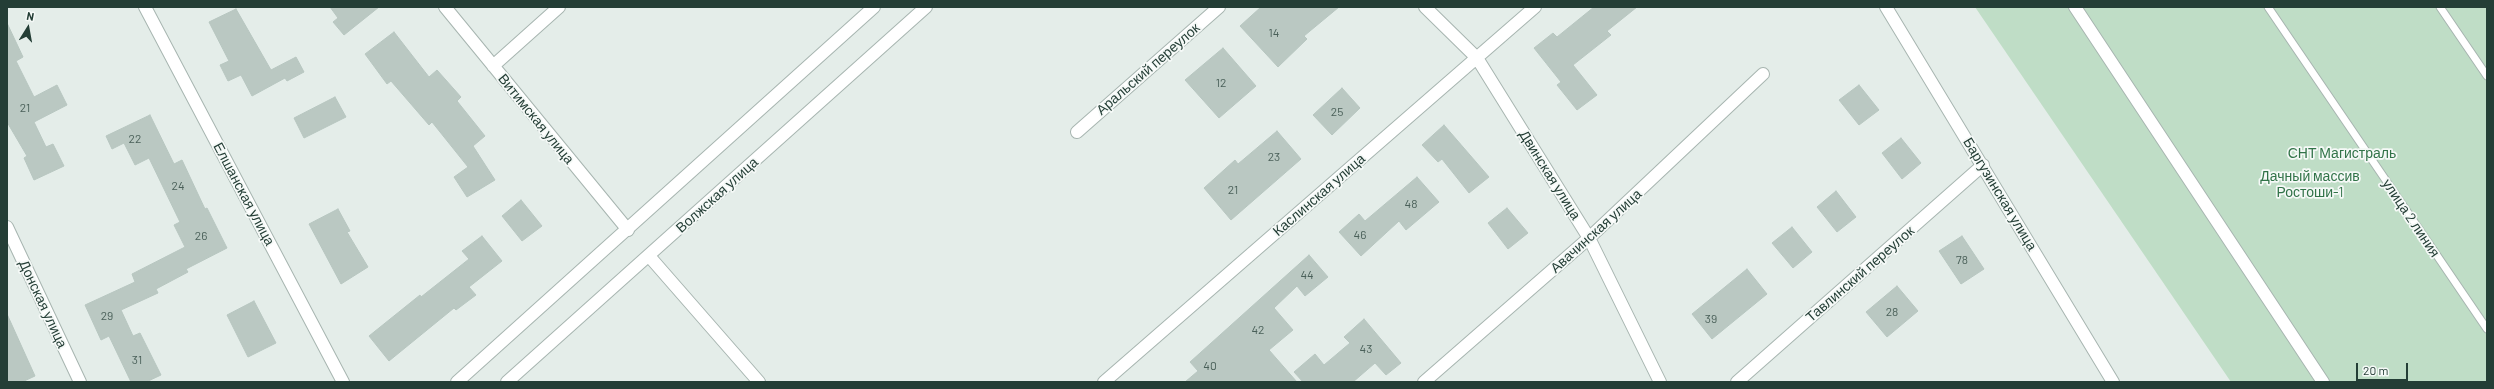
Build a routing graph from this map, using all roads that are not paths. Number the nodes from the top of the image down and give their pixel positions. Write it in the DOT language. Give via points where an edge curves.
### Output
graph roads {
  1 [pos="145,7"];
  2 [pos="445,7"];
  3 [pos="559,7"];
  4 [pos="874,7"];
  5 [pos="926,7"];
  6 [pos="1219,7"];
  7 [pos="1424,7"];
  8 [pos="1535,7"];
  9 [pos="1886,7"];
  10 [pos="2074,7"];
  11 [pos="2268,7"];
  12 [pos="2440,7"];
  13 [pos="1477,58"];
  14 [pos="493,66"];
  15 [pos="1763,74"];
  16 [pos="2487,76"];
  17 [pos="1077,132"];
  18 [pos="1982,165"];
  19 [pos="7,227"];
  20 [pos="628,230"];
  21 [pos="1589,238"];
  22 [pos="649,256"];
  23 [pos="2487,329"];
  24 [pos="80,382"];
  25 [pos="343,382"];
  26 [pos="457,382"];
  27 [pos="507,382"];
  28 [pos="759,382"];
  29 [pos="1104,382"];
  30 [pos="1424,382"];
  31 [pos="1660,382"];
  32 [pos="1737,382"];
  33 [pos="2113,382"];
  34 [pos="2323,382"];
  1 -- 25 [label="street, Елшанская улица"];
  2 -- 14 [label="street, Витимская улица"];
  3 -- 14 [label="street"];
  4 -- 20 [label="street"];
  5 -- 22 [label="street, Волжская улица"];
  6 -- 17 [label="street, Аральский переулок"];
  7 -- 13 [label="street, Двинская улица"];
  8 -- 13 [label="street, Каслинская улица"];
  9 -- 18 [label="street, Баргузинская улица"];
  10 -- 34 [label="street"];
  11 -- 23 [label="lane, улица 2 линия"];
  12 -- 16 [label="lane"];
  13 -- 21 [label="street, Двинская улица"];
  13 -- 29 [label="street, Каслинская улица"];
  14 -- 20 [label="street, Витимская улица"];
  15 -- 21 [label="street, Авачинская улица"];
  18 -- 32 [label="street, Тавлинский переулок"];
  18 -- 33 [label="street, Баргузинская улица"];
  19 -- 24 [label="street, Донская улица"];
  20 -- 26 [label="street"];
  21 -- 30 [label="street, Авачинская улица"];
  21 -- 31 [label="street, Двинская улица"];
  22 -- 27 [label="street, Волжская улица"];
  22 -- 28 [label="street"];
}
